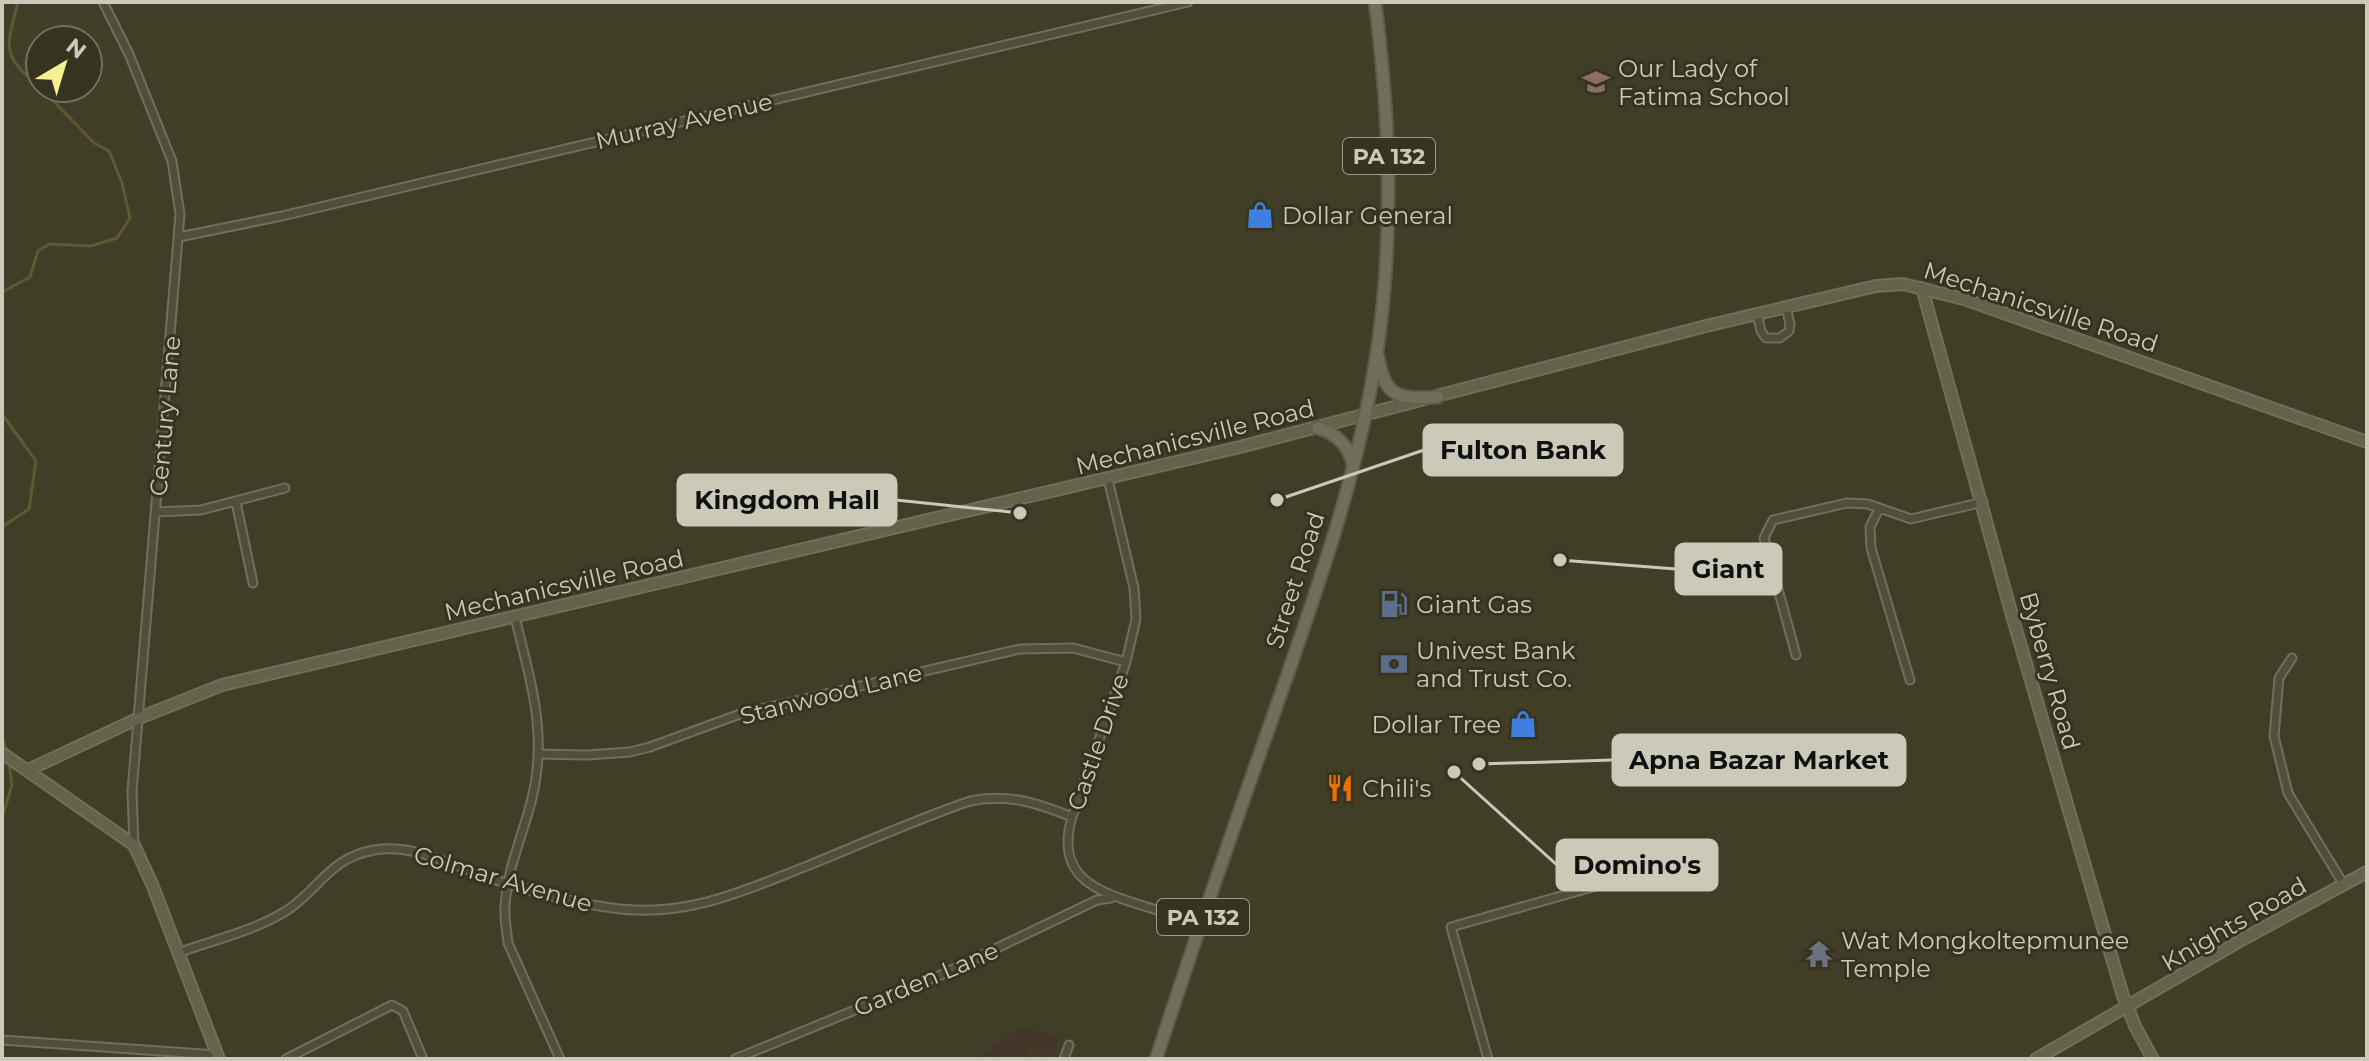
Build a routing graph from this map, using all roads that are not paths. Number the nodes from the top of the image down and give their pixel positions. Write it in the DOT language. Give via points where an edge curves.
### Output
graph roads {
  1 [pos="103,2"];
  2 [pos="1188,2"];
  3 [pos="1375,2"];
  4 [pos="179,237"];
  5 [pos="1922,288"];
  6 [pos="1786,307"];
  7 [pos="1757,314"];
  8 [pos="1377,347"];
  9 [pos="1438,397"];
  10 [pos="1365,416"];
  11 [pos="1318,428"];
  12 [pos="2367,442"];
  13 [pos="1353,469"];
  14 [pos="1108,479"];
  15 [pos="285,488"];
  16 [pos="236,502"];
  17 [pos="1983,502"];
  18 [pos="1879,509"];
  19 [pos="157,512"];
  20 [pos="253,583"];
  21 [pos="515,617"];
  22 [pos="1796,655"];
  23 [pos="2292,658"];
  24 [pos="1126,662"];
  25 [pos="1910,680"];
  26 [pos="139,718"];
  27 [pos="2,753"];
  28 [pos="538,754"];
  29 [pos="23,767"];
  30 [pos="1072,817"];
  31 [pos="134,845"];
  32 [pos="2367,872"];
  33 [pos="1621,879"];
  34 [pos="509,884"];
  35 [pos="2344,885"];
  36 [pos="1114,898"];
  37 [pos="1200,926"];
  38 [pos="178,953"];
  39 [pos="2127,1008"];
  40 [pos="2,1040"];
  41 [pos="1069,1045"];
  42 [pos="218,1057"];
  43 [pos="286,1059"];
  44 [pos="423,1059"];
  45 [pos="560,1059"];
  46 [pos="735,1059"];
  47 [pos="1064,1059"];
  48 [pos="1156,1059"];
  49 [pos="1488,1059"];
  50 [pos="2036,1059"];
  51 [pos="2153,1059"];
  1 -- 4 [label="street, Century Lane" via="172,161"];
  2 -- 4 [label="street, Murray Avenue"];
  3 -- 8 [label="main road, Street Road / PA 132" via="1389,149 1387,255"];
  4 -- 19 [label="street, Century Lane"];
  5 -- 6 [label="street, Mechanicsville Road" via="1876,286"];
  5 -- 12 [label="street, Mechanicsville Road"];
  5 -- 17 [label="street, Byberry Road"];
  6 -- 7 [label="street, Mechanicsville Road"];
  6 -- 7 [label="street" via="1789,331 1780,338 1766,338"];
  7 -- 9 [label="street, Mechanicsville Road"];
  8 -- 9 [label="main road" via="1391,392 1404,398"];
  8 -- 10 [label="main road, Street Road / PA 132"];
  9 -- 10 [label="street, Mechanicsville Road"];
  10 -- 11 [label="street, Mechanicsville Road"];
  10 -- 13 [label="main road, Street Road / PA 132"];
  11 -- 13 [label="main road" via="1341,441"];
  11 -- 14 [label="street, Mechanicsville Road"];
  13 -- 37 [label="main road, Street Road / PA 132" via="1329,554"];
  14 -- 21 [label="street, Mechanicsville Road"];
  14 -- 24 [label="street, Castle Drive" via="1135,601"];
  15 -- 16 [label="street"];
  16 -- 19 [label="street"];
  16 -- 20 [label="street"];
  17 -- 18 [label="street" via="1911,519"];
  17 -- 39 [label="street, Byberry Road"];
  18 -- 22 [label="street" via="1847,503 1782,516 1769,525 1764,538"];
  18 -- 25 [label="street" via="1870,527 1871,548"];
  19 -- 26 [label="street, Century Lane"];
  21 -- 26 [label="street, Mechanicsville Road" via="222,685"];
  21 -- 28 [label="street" via="536,702"];
  23 -- 35 [label="street" via="2279,678 2274,736 2288,793"];
  24 -- 28 [label="street, Stanwood Lane" via="1073,648 1030,647 740,714 630,752"];
  24 -- 30 [label="street, Castle Drive"];
  26 -- 29 [label="street, Mechanicsville Road"];
  26 -- 31 [label="street, Century Lane" via="132,792"];
  27 -- 29 [label="street"];
  28 -- 34 [label="street"];
  29 -- 31 [label="street"];
  30 -- 34 [label="street, Colmar Avenue" via="1024,799 970,801 721,900 669,910 602,906"];
  30 -- 36 [label="street, Castle Drive" via="1067,837 1074,866 1094,888"];
  31 -- 38 [label="street"];
  32 -- 35 [label="street, Knights Road"];
  33 -- 49 [label="street" via="1451,927"];
  34 -- 38 [label="street, Colmar Avenue" via="425,855 387,849 359,853 335,865 284,912"];
  34 -- 45 [label="street" via="504,907 508,943"];
  35 -- 39 [label="street, Knights Road"];
  36 -- 37 [label="street, Castle Drive"];
  36 -- 46 [label="street, Garden Lane" via="1097,900 943,974"];
  37 -- 48 [label="main road, Street Road / PA 132"];
  38 -- 42 [label="street"];
  39 -- 50 [label="street, Knights Road"];
  39 -- 51 [label="street, Byberry Road"];
  40 -- 42 [label="street"];
  41 -- 47 [label="street"];
  43 -- 44 [label="street" via="392,1005 403,1011"];
}
